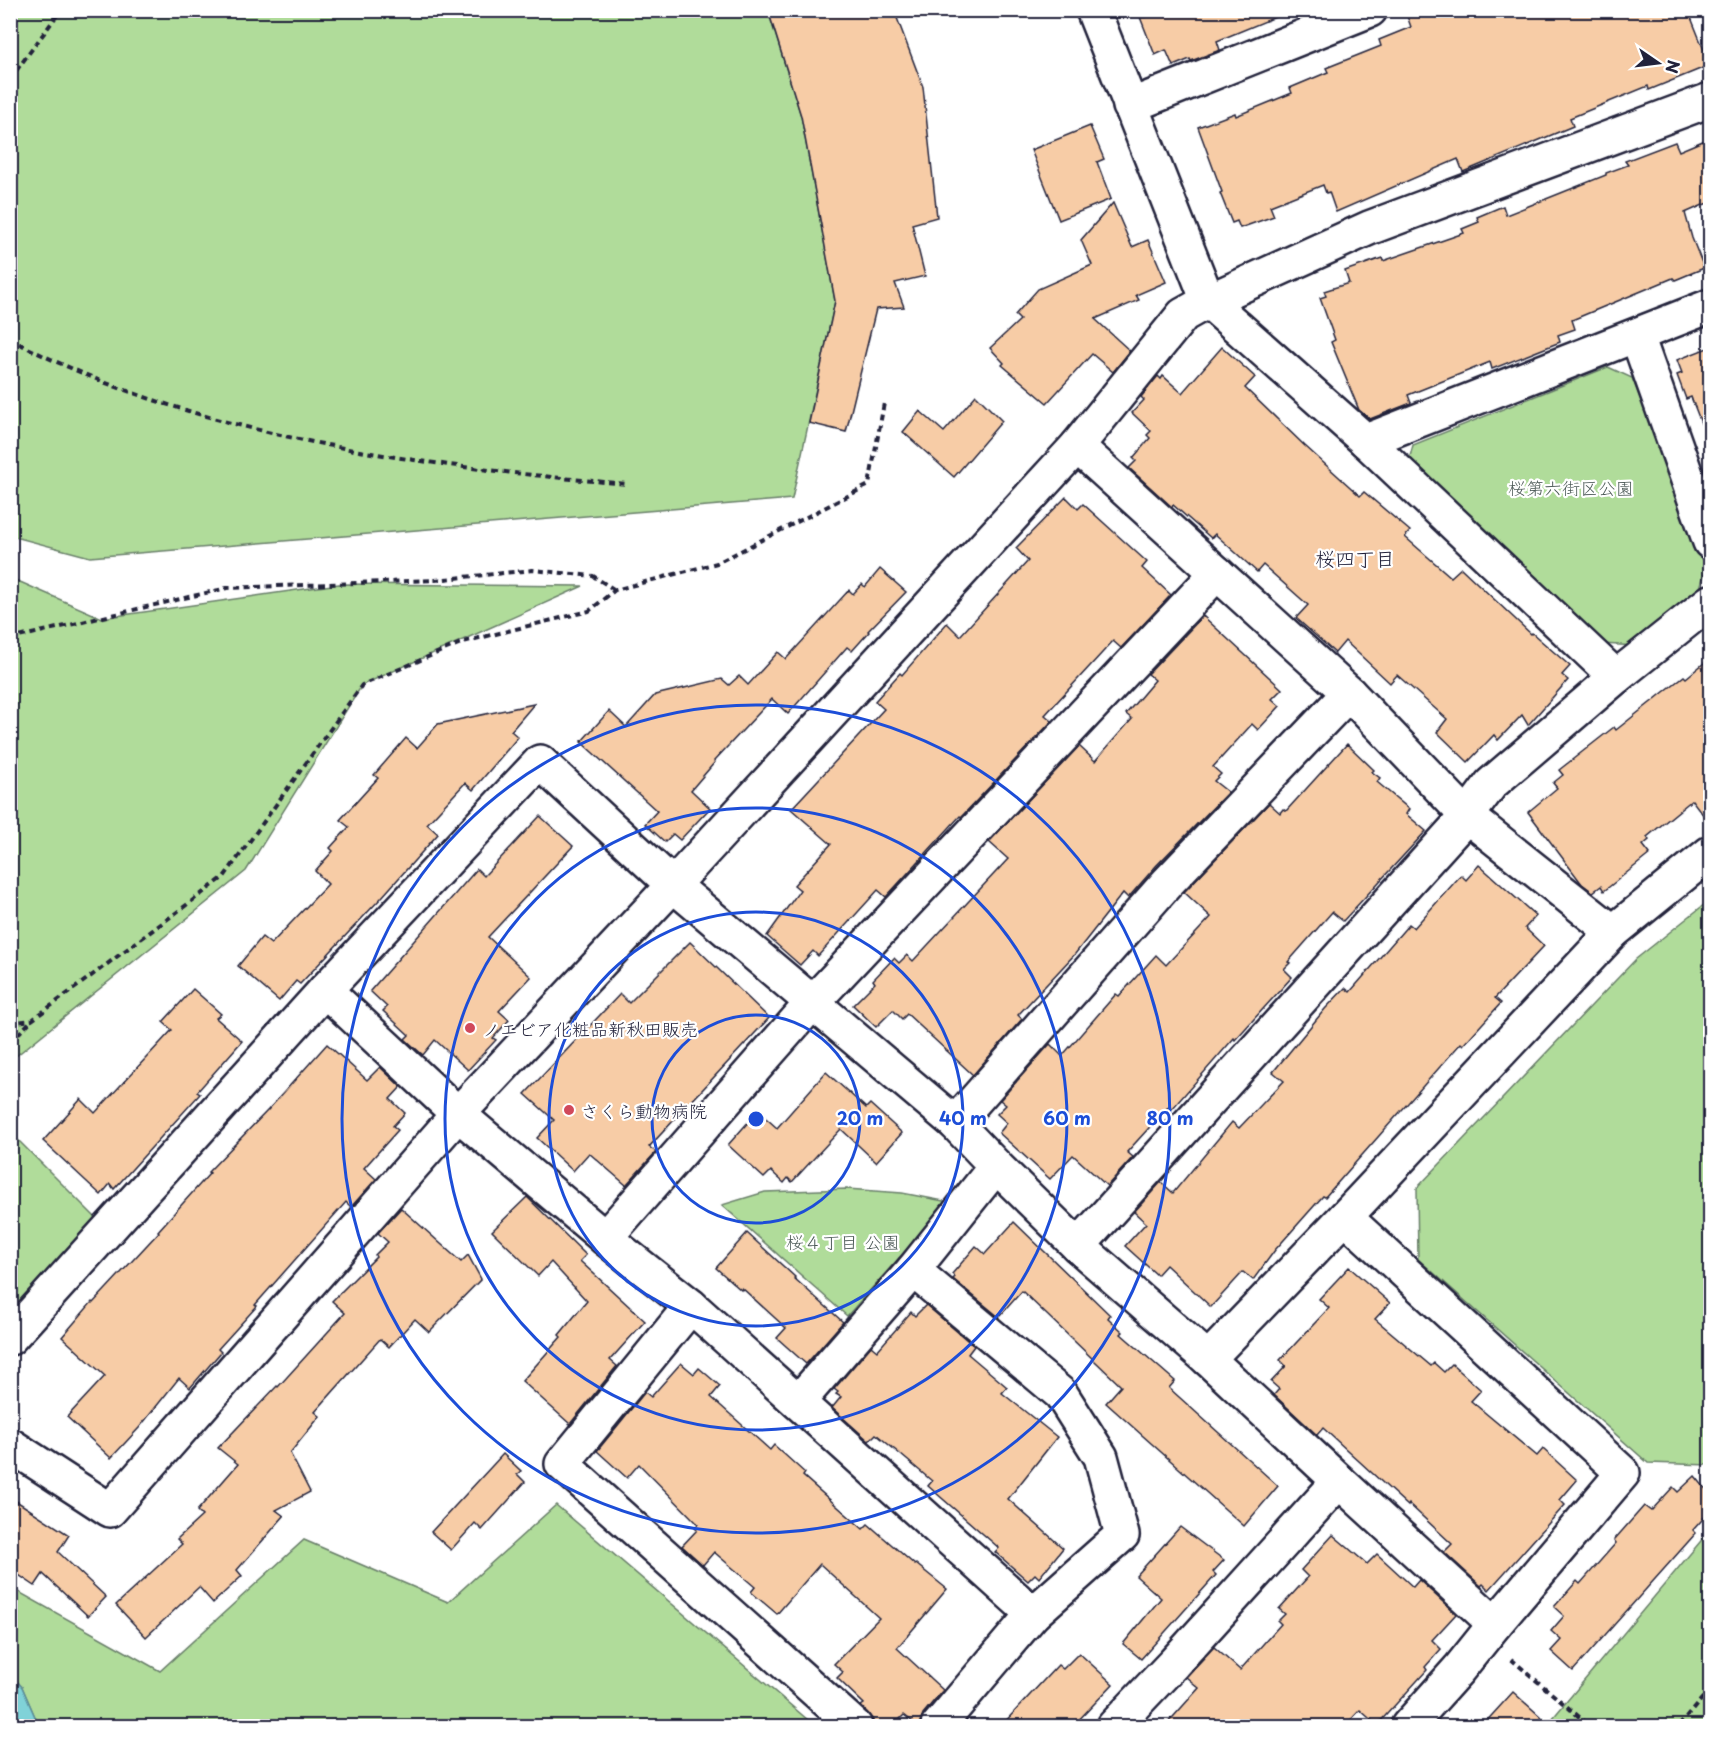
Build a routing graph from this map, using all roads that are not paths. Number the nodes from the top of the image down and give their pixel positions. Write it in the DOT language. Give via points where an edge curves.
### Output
graph roads {
  1 [pos="1093,10"];
  2 [pos="1370,10"];
  3 [pos="1710,100"];
  4 [pos="1130,106"];
  5 [pos="1208,301"];
  6 [pos="1710,306"];
  7 [pos="1637,336"];
  8 [pos="1366,441"];
  9 [pos="1077,446"];
  10 [pos="1710,542"];
  11 [pos="1218,573"];
  12 [pos="1710,602"];
  13 [pos="1616,677"];
  14 [pos="1349,693"];
  15 [pos="1467,816"];
  16 [pos="1710,853"];
  17 [pos="673,885"];
  18 [pos="1613,932"];
  19 [pos="325,990"];
  20 [pos="812,1003"];
  21 [pos="458,1114"];
  22 [pos="955,1123"];
  23 [pos="996,1166"];
  24 [pos="1345,1217"];
  25 [pos="605,1238"];
  26 [pos="1078,1246"];
  27 [pos="914,1270"];
  28 [pos="691,1305"];
  29 [pos="10,1338"];
  30 [pos="1208,1359"];
  31 [pos="798,1402"];
  32 [pos="10,1445"];
  33 [pos="1339,1481"];
  34 [pos="1033,1614"];
  35 [pos="1491,1630"];
  36 [pos="855,1726"];
  37 [pos="938,1726"];
  38 [pos="1114,1726"];
  39 [pos="1408,1726"];
  1 -- 4 [label="street"];
  2 -- 4 [label="street"];
  3 -- 5 [label="street" via="1369,228"];
  4 -- 5 [label="street"];
  5 -- 8 [label="street"];
  5 -- 9 [label="street" via="1183,315"];
  6 -- 7 [label="street"];
  7 -- 8 [label="street"];
  7 -- 10 [label="street"];
  8 -- 13 [label="street"];
  9 -- 11 [label="street"];
  9 -- 17 [label="street"];
  11 -- 14 [label="street"];
  11 -- 20 [label="street"];
  12 -- 13 [label="street"];
  13 -- 15 [label="street" via="1491,784"];
  14 -- 15 [label="street"];
  14 -- 22 [label="street" via="1167,883"];
  15 -- 18 [label="street"];
  15 -- 26 [label="street"];
  16 -- 18 [label="street"];
  17 -- 19 [label="street" via="540,762"];
  17 -- 20 [label="street"];
  17 -- 21 [label="street"];
  18 -- 24 [label="street"];
  19 -- 21 [label="street"];
  19 -- 29 [label="street"];
  20 -- 22 [label="street"];
  20 -- 25 [label="street"];
  21 -- 25 [label="street"];
  21 -- 32 [label="street" via="110,1510"];
  22 -- 23 [label="street"];
  23 -- 26 [label="street"];
  23 -- 27 [label="street"];
  24 -- 30 [label="street"];
  24 -- 35 [label="street" via="1623,1473"];
  25 -- 28 [label="street"];
  26 -- 30 [label="street"];
  27 -- 31 [label="street"];
  27 -- 34 [label="street" via="1061,1394 1101,1457 1122,1535"];
  28 -- 31 [label="street"];
  28 -- 36 [label="street" via="562,1464"];
  30 -- 33 [label="street"];
  31 -- 34 [label="street"];
  33 -- 35 [label="street"];
  33 -- 38 [label="street"];
  34 -- 37 [label="street"];
  35 -- 39 [label="street"];
}
